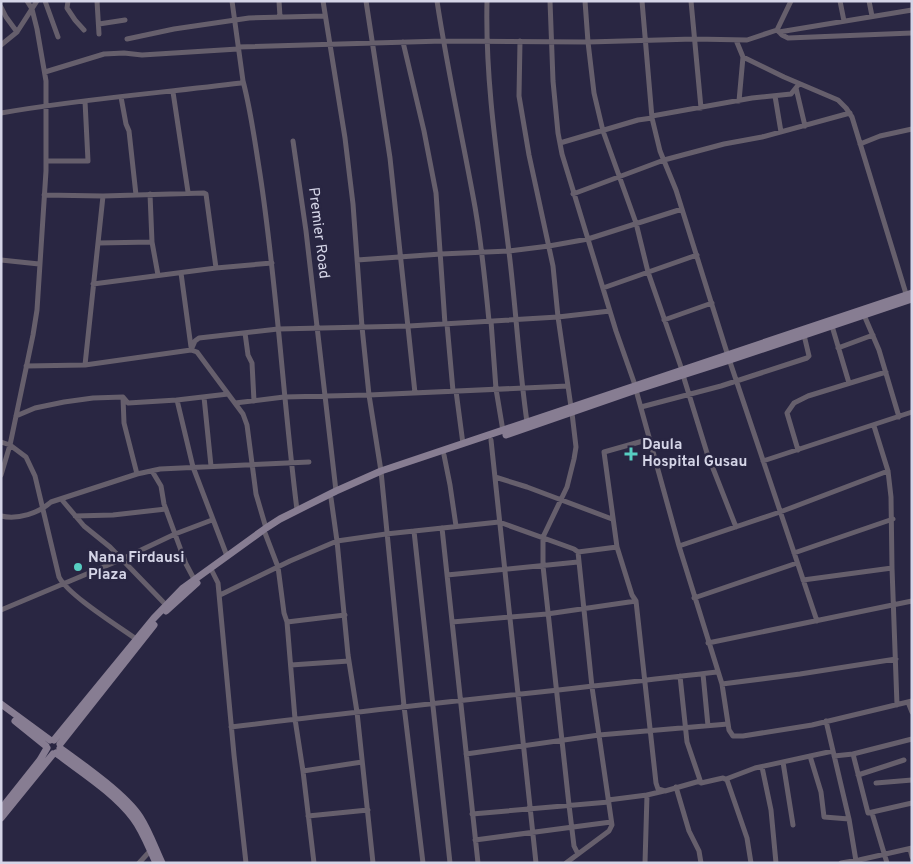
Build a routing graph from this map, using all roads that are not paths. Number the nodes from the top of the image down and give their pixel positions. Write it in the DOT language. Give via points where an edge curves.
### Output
graph roads {
  1 [pos="27,1"];
  2 [pos="37,1"];
  3 [pos="45,1"];
  4 [pos="68,1"];
  5 [pos="97,1"];
  6 [pos="232,1"];
  7 [pos="279,1"];
  8 [pos="322,1"];
  9 [pos="366,1"];
  10 [pos="437,1"];
  11 [pos="487,1"];
  12 [pos="550,1"];
  13 [pos="585,1"];
  14 [pos="692,1"];
  15 [pos="791,1"];
  16 [pos="840,1"];
  17 [pos="870,1"];
  18 [pos="642,2"];
  19 [pos="1,7"];
  20 [pos="32,9"];
  21 [pos="912,10"];
  22 [pos="324,16"];
  23 [pos="872,16"];
  24 [pos="280,17"];
  25 [pos="125,20"];
  26 [pos="235,21"];
  27 [pos="844,21"];
  28 [pos="99,24"];
  29 [pos="84,30"];
  30 [pos="778,31"];
  31 [pos="17,32"];
  32 [pos="912,33"];
  33 [pos="99,34"];
  34 [pos="58,37"];
  35 [pos="694,38"];
  36 [pos="127,39"];
  37 [pos="646,40"];
  38 [pos="736,40"];
  39 [pos="443,41"];
  40 [pos="486,41"];
  41 [pos="520,41"];
  42 [pos="551,41"];
  43 [pos="372,42"];
  44 [pos="403,42"];
  45 [pos="588,42"];
  46 [pos="330,43"];
  47 [pos="1,45"];
  48 [pos="238,48"];
  49 [pos="743,57"];
  50 [pos="45,70"];
  51 [pos="243,81"];
  52 [pos="798,86"];
  53 [pos="173,92"];
  54 [pos="775,96"];
  55 [pos="122,97"];
  56 [pos="85,101"];
  57 [pos="739,101"];
  58 [pos="47,104"];
  59 [pos="701,108"];
  60 [pos="1,113"];
  61 [pos="850,114"];
  62 [pos="652,117"];
  63 [pos="805,126"];
  64 [pos="912,129"];
  65 [pos="603,131"];
  66 [pos="781,132"];
  67 [pos="293,141"];
  68 [pos="560,143"];
  69 [pos="860,144"];
  70 [pos="664,160"];
  71 [pos="46,161"];
  72 [pos="620,176"];
  73 [pos="188,192"];
  74 [pos="150,194"];
  75 [pos="574,194"];
  76 [pos="44,195"];
  77 [pos="136,195"];
  78 [pos="102,196"];
  79 [pos="682,208"];
  80 [pos="636,223"];
  81 [pos="588,239"];
  82 [pos="152,242"];
  83 [pos="98,243"];
  84 [pos="549,246"];
  85 [pos="509,251"];
  86 [pos="482,252"];
  87 [pos="441,254"];
  88 [pos="697,256"];
  89 [pos="401,258"];
  90 [pos="1,260"];
  91 [pos="357,260"];
  92 [pos="272,262"];
  93 [pos="39,264"];
  94 [pos="216,268"];
  95 [pos="181,272"];
  96 [pos="648,272"];
  97 [pos="158,275"];
  98 [pos="93,284"];
  99 [pos="604,288"];
  100 [pos="910,297"];
  101 [pos="712,303"];
  102 [pos="610,310"];
  103 [pos="864,315"];
  104 [pos="558,317"];
  105 [pos="517,319"];
  106 [pos="664,320"];
  107 [pos="490,321"];
  108 [pos="446,324"];
  109 [pos="409,326"];
  110 [pos="832,326"];
  111 [pos="362,327"];
  112 [pos="278,328"];
  113 [pos="317,328"];
  114 [pos="245,333"];
  115 [pos="804,335"];
  116 [pos="873,335"];
  117 [pos="838,348"];
  118 [pos="191,350"];
  119 [pos="729,358"];
  120 [pos="85,365"];
  121 [pos="26,366"];
  122 [pos="682,372"];
  123 [pos="886,372"];
  124 [pos="737,382"];
  125 [pos="849,383"];
  126 [pos="568,386"];
  127 [pos="522,388"];
  128 [pos="636,388"];
  129 [pos="496,389"];
  130 [pos="455,391"];
  131 [pos="415,393"];
  132 [pos="228,394"];
  133 [pos="690,394"];
  134 [pos="370,395"];
  135 [pos="325,396"];
  136 [pos="123,397"];
  137 [pos="204,397"];
  138 [pos="284,397"];
  139 [pos="177,400"];
  140 [pos="254,401"];
  141 [pos="235,403"];
  142 [pos="641,407"];
  143 [pos="571,410"];
  144 [pos="912,412"];
  145 [pos="16,416"];
  146 [pos="899,417"];
  147 [pos="527,422"];
  148 [pos="874,426"];
  149 [pos="503,431"];
  150 [pos="650,439"];
  151 [pos="490,440"];
  152 [pos="1,442"];
  153 [pos="463,444"];
  154 [pos="10,445"];
  155 [pos="798,450"];
  156 [pos="444,455"];
  157 [pos="763,461"];
  158 [pos="309,462"];
  159 [pos="291,463"];
  160 [pos="251,464"];
  161 [pos="211,466"];
  162 [pos="193,467"];
  163 [pos="152,471"];
  164 [pos="888,471"];
  165 [pos="381,473"];
  166 [pos="137,474"];
  167 [pos="1,475"];
  168 [pos="495,477"];
  169 [pos="336,491"];
  170 [pos="331,498"];
  171 [pos="62,500"];
  172 [pos="560,500"];
  173 [pos="166,509"];
  174 [pos="42,510"];
  175 [pos="298,510"];
  176 [pos="780,512"];
  177 [pos="1,516"];
  178 [pos="75,516"];
  179 [pos="612,519"];
  180 [pos="892,519"];
  181 [pos="212,520"];
  182 [pos="499,522"];
  183 [pos="456,526"];
  184 [pos="736,527"];
  185 [pos="442,528"];
  186 [pos="265,530"];
  187 [pos="414,531"];
  188 [pos="175,534"];
  189 [pos="386,534"];
  190 [pos="543,537"];
  191 [pos="337,541"];
  192 [pos="679,546"];
  193 [pos="617,547"];
  194 [pos="578,552"];
  195 [pos="794,553"];
  196 [pos="226,556"];
  197 [pos="120,560"];
  198 [pos="578,562"];
  199 [pos="797,563"];
  200 [pos="543,566"];
  201 [pos="278,567"];
  202 [pos="892,568"];
  203 [pos="504,569"];
  204 [pos="212,571"];
  205 [pos="447,575"];
  206 [pos="194,579"];
  207 [pos="804,580"];
  208 [pos="62,583"];
  209 [pos="220,595"];
  210 [pos="694,598"];
  211 [pos="636,601"];
  212 [pos="912,601"];
  213 [pos="166,605"];
  214 [pos="894,605"];
  215 [pos="1,610"];
  216 [pos="584,610"];
  217 [pos="547,614"];
  218 [pos="344,615"];
  219 [pos="510,617"];
  220 [pos="817,621"];
  221 [pos="287,622"];
  222 [pos="452,622"];
  223 [pos="136,640"];
  224 [pos="708,643"];
  225 [pos="896,659"];
  226 [pos="348,661"];
  227 [pos="290,665"];
  228 [pos="717,672"];
  229 [pos="703,674"];
  230 [pos="680,676"];
  231 [pos="645,680"];
  232 [pos="722,684"];
  233 [pos="592,687"];
  234 [pos="556,691"];
  235 [pos="518,695"];
  236 [pos="460,700"];
  237 [pos="910,702"];
  238 [pos="433,703"];
  239 [pos="1,704"];
  240 [pos="897,705"];
  241 [pos="404,706"];
  242 [pos="1,710"];
  243 [pos="357,712"];
  244 [pos="912,712"];
  245 [pos="295,719"];
  246 [pos="826,721"];
  247 [pos="728,724"];
  248 [pos="708,726"];
  249 [pos="231,727"];
  250 [pos="686,728"];
  251 [pos="651,731"];
  252 [pos="599,735"];
  253 [pos="912,739"];
  254 [pos="561,740"];
  255 [pos="524,746"];
  256 [pos="53,747"];
  257 [pos="466,754"];
  258 [pos="834,754"];
  259 [pos="853,754"];
  260 [pos="810,756"];
  261 [pos="904,760"];
  262 [pos="362,762"];
  263 [pos="783,762"];
  264 [pos="762,767"];
  265 [pos="303,771"];
  266 [pos="858,775"];
  267 [pos="726,779"];
  268 [pos="912,780"];
  269 [pos="700,781"];
  270 [pos="876,783"];
  271 [pos="676,787"];
  272 [pos="665,791"];
  273 [pos="647,794"];
  274 [pos="608,801"];
  275 [pos="3,804"];
  276 [pos="569,804"];
  277 [pos="912,804"];
  278 [pos="531,808"];
  279 [pos="368,810"];
  280 [pos="872,813"];
  281 [pos="472,814"];
  282 [pos="308,816"];
  283 [pos="1,818"];
  284 [pos="849,819"];
  285 [pos="611,822"];
  286 [pos="794,825"];
  287 [pos="572,827"];
  288 [pos="533,832"];
  289 [pos="475,840"];
  290 [pos="911,848"];
  291 [pos="150,851"];
  292 [pos="578,854"];
  293 [pos="884,855"];
  294 [pos="912,857"];
  295 [pos="859,861"];
  296 [pos="139,863"];
  297 [pos="156,863"];
  298 [pos="162,863"];
  299 [pos="246,863"];
  300 [pos="314,863"];
  301 [pos="374,863"];
  302 [pos="423,863"];
  303 [pos="450,863"];
  304 [pos="478,863"];
  305 [pos="536,863"];
  306 [pos="566,863"];
  307 [pos="645,863"];
  308 [pos="701,863"];
  309 [pos="751,863"];
  310 [pos="776,863"];
  311 [pos="841,863"];
  312 [pos="887,863"];
  1 -- 20 [label="street"];
  2 -- 20 [label="street"];
  3 -- 34 [label="street"];
  4 -- 29 [label="street" via="67,8"];
  5 -- 28 [label="street"];
  6 -- 26 [label="street"];
  7 -- 24 [label="street"];
  8 -- 22 [label="street"];
  9 -- 43 [label="street"];
  10 -- 39 [label="street"];
  11 -- 40 [label="street"];
  12 -- 42 [label="street"];
  13 -- 45 [label="street"];
  14 -- 35 [label="street"];
  15 -- 30 [label="street"];
  16 -- 27 [label="street"];
  17 -- 23 [label="street"];
  18 -- 37 [label="street"];
  19 -- 31 [label="street"];
  20 -- 31 [label="street"];
  20 -- 50 [label="street"];
  21 -- 23 [label="street"];
  22 -- 24 [label="street"];
  22 -- 46 [label="street"];
  23 -- 27 [label="street"];
  24 -- 26 [label="street"];
  25 -- 28 [label="street"];
  26 -- 36 [label="street"];
  26 -- 48 [label="street"];
  27 -- 30 [label="street"];
  28 -- 33 [label="street"];
  30 -- 32 [label="street" via="788,38"];
  30 -- 38 [label="street"];
  31 -- 47 [label="street"];
  35 -- 37 [label="street"];
  35 -- 38 [label="street"];
  35 -- 59 [label="street"];
  37 -- 45 [label="street"];
  37 -- 62 [label="street"];
  38 -- 49 [label="street"];
  39 -- 40 [label="street"];
  39 -- 44 [label="street"];
  39 -- 86 [label="street"];
  40 -- 41 [label="street"];
  40 -- 85 [label="street"];
  41 -- 42 [label="street"];
  41 -- 84 [label="street" via="519,96"];
  42 -- 45 [label="street"];
  42 -- 68 [label="street"];
  43 -- 44 [label="street"];
  43 -- 46 [label="street"];
  43 -- 89 [label="street"];
  44 -- 87 [label="street" via="436,193"];
  45 -- 65 [label="street" via="594,93"];
  46 -- 48 [label="street"];
  46 -- 91 [label="street" via="351,185"];
  48 -- 50 [label="street" via="142,55 104,54"];
  48 -- 51 [label="street"];
  49 -- 52 [label="street"];
  49 -- 57 [label="street"];
  50 -- 58 [label="street"];
  51 -- 53 [label="street"];
  51 -- 92 [label="street"];
  52 -- 54 [label="street" via="790,94"];
  52 -- 61 [label="street" via="838,100"];
  52 -- 63 [label="street"];
  53 -- 55 [label="street"];
  53 -- 73 [label="street"];
  54 -- 57 [label="street"];
  54 -- 66 [label="street"];
  55 -- 56 [label="street"];
  55 -- 77 [label="street"];
  56 -- 58 [label="street"];
  56 -- 71 [label="street" via="88,161"];
  57 -- 59 [label="street"];
  58 -- 60 [label="street"];
  58 -- 71 [label="street"];
  59 -- 62 [label="street"];
  61 -- 63 [label="street"];
  61 -- 69 [label="street"];
  62 -- 65 [label="street"];
  62 -- 70 [label="street"];
  63 -- 66 [label="street"];
  64 -- 69 [label="street"];
  65 -- 68 [label="street"];
  65 -- 72 [label="street"];
  66 -- 70 [label="street"];
  67 -- 113 [label="street, Premier Road"];
  68 -- 75 [label="street"];
  69 -- 100 [label="street"];
  70 -- 72 [label="street"];
  70 -- 79 [label="street"];
  71 -- 76 [label="street"];
  72 -- 75 [label="street"];
  72 -- 80 [label="street"];
  73 -- 74 [label="street"];
  73 -- 94 [label="street" via="206,194"];
  74 -- 77 [label="street"];
  74 -- 82 [label="street"];
  75 -- 81 [label="street"];
  76 -- 78 [label="street"];
  76 -- 93 [label="street"];
  77 -- 78 [label="street"];
  78 -- 83 [label="street"];
  79 -- 80 [label="street"];
  79 -- 88 [label="street"];
  80 -- 81 [label="street"];
  80 -- 96 [label="street"];
  81 -- 84 [label="street"];
  81 -- 99 [label="street"];
  82 -- 83 [label="street"];
  82 -- 97 [label="street"];
  83 -- 98 [label="street"];
  84 -- 85 [label="street"];
  84 -- 104 [label="street"];
  85 -- 86 [label="street"];
  85 -- 105 [label="street"];
  86 -- 87 [label="street"];
  86 -- 107 [label="street"];
  87 -- 89 [label="street"];
  87 -- 108 [label="street"];
  88 -- 96 [label="street"];
  88 -- 101 [label="street"];
  89 -- 91 [label="street"];
  89 -- 109 [label="street"];
  90 -- 93 [label="street"];
  91 -- 111 [label="street"];
  92 -- 94 [label="street"];
  92 -- 112 [label="street"];
  93 -- 121 [label="street" via="37,310"];
  94 -- 95 [label="street"];
  95 -- 97 [label="street"];
  95 -- 118 [label="street"];
  96 -- 99 [label="street"];
  96 -- 106 [label="street"];
  97 -- 98 [label="street"];
  98 -- 120 [label="street"];
  99 -- 102 [label="street"];
  100 -- 103 [label="street"];
  100 -- 119 [label="street"];
  101 -- 106 [label="street"];
  101 -- 119 [label="street"];
  102 -- 104 [label="street"];
  102 -- 128 [label="street"];
  103 -- 110 [label="street"];
  103 -- 116 [label="street"];
  104 -- 105 [label="street"];
  104 -- 126 [label="street"];
  105 -- 107 [label="street"];
  105 -- 127 [label="street"];
  106 -- 122 [label="street"];
  107 -- 108 [label="street"];
  107 -- 129 [label="street"];
  108 -- 109 [label="street"];
  108 -- 130 [label="street"];
  109 -- 111 [label="street"];
  109 -- 131 [label="street"];
  110 -- 115 [label="street"];
  110 -- 117 [label="street"];
  111 -- 113 [label="street"];
  111 -- 134 [label="street"];
  112 -- 113 [label="street"];
  112 -- 114 [label="street"];
  112 -- 138 [label="street"];
  113 -- 135 [label="street, Premier Road"];
  114 -- 118 [label="street" via="199,338"];
  114 -- 140 [label="street" via="252,363"];
  115 -- 119 [label="street"];
  115 -- 124 [label="street" via="807,358"];
  116 -- 117 [label="street"];
  116 -- 123 [label="street"];
  117 -- 125 [label="street"];
  118 -- 120 [label="street"];
  118 -- 132 [label="street" via="197,352"];
  119 -- 122 [label="street"];
  119 -- 124 [label="street"];
  120 -- 121 [label="street"];
  121 -- 145 [label="street"];
  122 -- 128 [label="street"];
  122 -- 133 [label="street"];
  123 -- 125 [label="street"];
  123 -- 146 [label="street"];
  124 -- 133 [label="street"];
  124 -- 157 [label="street"];
  125 -- 155 [label="street" via="794,403 787,413"];
  126 -- 127 [label="street"];
  126 -- 143 [label="street"];
  127 -- 129 [label="street"];
  127 -- 147 [label="street"];
  128 -- 142 [label="street"];
  128 -- 143 [label="street"];
  129 -- 130 [label="street"];
  129 -- 149 [label="street"];
  130 -- 131 [label="street"];
  130 -- 153 [label="street"];
  131 -- 134 [label="street"];
  132 -- 137 [label="street"];
  132 -- 141 [label="street"];
  133 -- 142 [label="street"];
  133 -- 184 [label="street" via="707,453"];
  134 -- 135 [label="street"];
  134 -- 165 [label="street"];
  135 -- 138 [label="street"];
  135 -- 169 [label="street, Premier Road"];
  136 -- 139 [label="street" via="128,403"];
  136 -- 145 [label="street" via="64,402 34,408"];
  136 -- 166 [label="street" via="124,423"];
  137 -- 139 [label="street"];
  137 -- 161 [label="street"];
  138 -- 140 [label="street"];
  138 -- 159 [label="street"];
  139 -- 162 [label="street"];
  140 -- 141 [label="street"];
  141 -- 160 [label="street" via="247,425"];
  142 -- 150 [label="street"];
  143 -- 147 [label="street"];
  143 -- 151 [label="street"];
  143 -- 172 [label="street" via="576,447 567,487"];
  144 -- 146 [label="street"];
  145 -- 154 [label="street"];
  146 -- 148 [label="street"];
  147 -- 149 [label="street"];
  148 -- 155 [label="street"];
  148 -- 164 [label="street"];
  149 -- 153 [label="street"];
  150 -- 179 [label="street" via="604,452"];
  150 -- 192 [label="street"];
  151 -- 156 [label="street"];
  151 -- 168 [label="street"];
  152 -- 154 [label="street"];
  153 -- 165 [label="street"];
  154 -- 167 [label="street"];
  154 -- 174 [label="street" via="31,465"];
  155 -- 157 [label="street"];
  156 -- 165 [label="street"];
  156 -- 183 [label="street"];
  157 -- 176 [label="street"];
  158 -- 159 [label="street"];
  159 -- 160 [label="street"];
  159 -- 175 [label="street"];
  160 -- 161 [label="street"];
  160 -- 186 [label="street"];
  161 -- 162 [label="street"];
  162 -- 163 [label="street"];
  162 -- 181 [label="street"];
  163 -- 166 [label="street"];
  163 -- 173 [label="street" via="161,486"];
  164 -- 176 [label="street"];
  164 -- 180 [label="street"];
  165 -- 169 [label="street"];
  165 -- 170 [label="street"];
  165 -- 189 [label="street"];
  166 -- 171 [label="street"];
  168 -- 172 [label="street"];
  168 -- 182 [label="street"];
  169 -- 175 [label="street"];
  170 -- 186 [label="street"];
  170 -- 191 [label="street"];
  171 -- 174 [label="street" via="51,502"];
  171 -- 178 [label="street"];
  172 -- 179 [label="street"];
  172 -- 190 [label="street"];
  173 -- 178 [label="street"];
  173 -- 188 [label="street"];
  174 -- 177 [label="street" via="20,516"];
  174 -- 208 [label="street"];
  175 -- 186 [label="street"];
  176 -- 184 [label="street"];
  176 -- 195 [label="street"];
  178 -- 197 [label="street"];
  179 -- 193 [label="street"];
  180 -- 195 [label="street"];
  180 -- 202 [label="street"];
  181 -- 188 [label="street"];
  181 -- 196 [label="street"];
  182 -- 183 [label="street"];
  182 -- 190 [label="street"];
  182 -- 203 [label="street"];
  183 -- 185 [label="street"];
  184 -- 192 [label="street"];
  185 -- 187 [label="street"];
  185 -- 205 [label="street"];
  186 -- 196 [label="street"];
  186 -- 201 [label="street"];
  186 -- 204 [label="street"];
  187 -- 189 [label="street"];
  187 -- 238 [label="street"];
  188 -- 197 [label="street"];
  188 -- 206 [label="street"];
  189 -- 191 [label="street"];
  189 -- 241 [label="street"];
  190 -- 194 [label="street"];
  190 -- 200 [label="street"];
  191 -- 201 [label="street"];
  191 -- 218 [label="street"];
  192 -- 210 [label="street"];
  193 -- 194 [label="street"];
  193 -- 211 [label="street"];
  194 -- 198 [label="street"];
  195 -- 199 [label="street"];
  196 -- 206 [label="street"];
  197 -- 208 [label="street"];
  197 -- 213 [label="street"];
  198 -- 200 [label="street"];
  198 -- 216 [label="street"];
  199 -- 207 [label="street"];
  199 -- 210 [label="street"];
  200 -- 203 [label="street"];
  200 -- 217 [label="street"];
  201 -- 209 [label="street"];
  201 -- 221 [label="street"];
  202 -- 207 [label="street"];
  202 -- 214 [label="street"];
  203 -- 205 [label="street"];
  203 -- 219 [label="street"];
  204 -- 209 [label="street"];
  204 -- 256 [label="street" via="156,623"];
  205 -- 222 [label="street"];
  206 -- 213 [label="street"];
  207 -- 220 [label="street"];
  208 -- 215 [label="street"];
  208 -- 223 [label="street"];
  209 -- 249 [label="street"];
  210 -- 224 [label="street"];
  211 -- 216 [label="street"];
  211 -- 231 [label="street"];
  212 -- 214 [label="street"];
  213 -- 223 [label="street"];
  214 -- 220 [label="street"];
  214 -- 225 [label="street"];
  216 -- 217 [label="street"];
  216 -- 233 [label="street"];
  217 -- 219 [label="street"];
  217 -- 234 [label="street"];
  218 -- 221 [label="street"];
  218 -- 226 [label="street"];
  219 -- 222 [label="street"];
  219 -- 235 [label="street"];
  220 -- 224 [label="street"];
  221 -- 227 [label="street"];
  222 -- 236 [label="street"];
  223 -- 256 [label="street"];
  224 -- 228 [label="street"];
  225 -- 232 [label="street"];
  225 -- 240 [label="street"];
  226 -- 227 [label="street"];
  226 -- 243 [label="street"];
  227 -- 245 [label="street"];
  228 -- 229 [label="street"];
  228 -- 232 [label="street"];
  229 -- 230 [label="street"];
  229 -- 248 [label="street"];
  230 -- 231 [label="street"];
  230 -- 250 [label="street"];
  231 -- 233 [label="street"];
  231 -- 251 [label="street"];
  232 -- 247 [label="street"];
  233 -- 234 [label="street"];
  233 -- 252 [label="street"];
  234 -- 235 [label="street"];
  234 -- 254 [label="street"];
  235 -- 236 [label="street"];
  235 -- 255 [label="street"];
  236 -- 238 [label="street"];
  236 -- 257 [label="street"];
  237 -- 240 [label="street"];
  237 -- 244 [label="street"];
  238 -- 241 [label="street"];
  238 -- 303 [label="street"];
  239 -- 256 [label="street"];
  240 -- 246 [label="street"];
  241 -- 243 [label="street"];
  241 -- 302 [label="street"];
  242 -- 256 [label="street"];
  243 -- 245 [label="street"];
  243 -- 262 [label="street"];
  245 -- 249 [label="street"];
  245 -- 265 [label="street"];
  246 -- 247 [label="street" via="743,736 732,736"];
  246 -- 258 [label="street"];
  247 -- 248 [label="street"];
  248 -- 250 [label="street"];
  249 -- 299 [label="street"];
  250 -- 251 [label="street"];
  250 -- 269 [label="street" via="687,742"];
  251 -- 252 [label="street"];
  251 -- 272 [label="street" via="656,783 658,790"];
  252 -- 254 [label="street"];
  252 -- 274 [label="street"];
  253 -- 259 [label="street"];
  254 -- 255 [label="street"];
  254 -- 276 [label="street"];
  255 -- 257 [label="street"];
  255 -- 278 [label="street"];
  256 -- 275 [label="street"];
  256 -- 283 [label="street"];
  256 -- 291 [label="street" via="122,805 134,819"];
  256 -- 298 [label="street" via="119,794 133,808"];
  257 -- 281 [label="street"];
  258 -- 259 [label="street"];
  258 -- 260 [label="street"];
  258 -- 284 [label="street"];
  259 -- 266 [label="street"];
  260 -- 263 [label="street"];
  260 -- 284 [label="street" via="821,792 824,817"];
  261 -- 266 [label="street"];
  262 -- 265 [label="street"];
  262 -- 279 [label="street"];
  263 -- 264 [label="street"];
  263 -- 286 [label="street"];
  264 -- 267 [label="street"];
  264 -- 310 [label="street" via="771,810"];
  265 -- 282 [label="street"];
  266 -- 280 [label="street" via="868,813"];
  267 -- 269 [label="street"];
  267 -- 309 [label="street"];
  268 -- 270 [label="street"];
  269 -- 271 [label="street"];
  271 -- 272 [label="street"];
  271 -- 308 [label="street"];
  272 -- 273 [label="street"];
  273 -- 274 [label="street"];
  273 -- 307 [label="street"];
  274 -- 276 [label="street"];
  274 -- 285 [label="street"];
  276 -- 278 [label="street"];
  276 -- 287 [label="street"];
  277 -- 280 [label="street"];
  278 -- 281 [label="street"];
  278 -- 288 [label="street"];
  279 -- 282 [label="street"];
  279 -- 301 [label="street"];
  280 -- 293 [label="street"];
  281 -- 289 [label="street"];
  282 -- 300 [label="street"];
  284 -- 295 [label="street"];
  285 -- 287 [label="street"];
  285 -- 292 [label="street" via="611,828"];
  287 -- 288 [label="street"];
  287 -- 292 [label="street"];
  288 -- 289 [label="street"];
  288 -- 305 [label="street"];
  289 -- 304 [label="street"];
  290 -- 293 [label="street"];
  290 -- 294 [label="street"];
  291 -- 296 [label="street"];
  291 -- 297 [label="street"];
  292 -- 306 [label="street"];
  293 -- 295 [label="street"];
  293 -- 312 [label="street"];
  295 -- 311 [label="street"];
}
